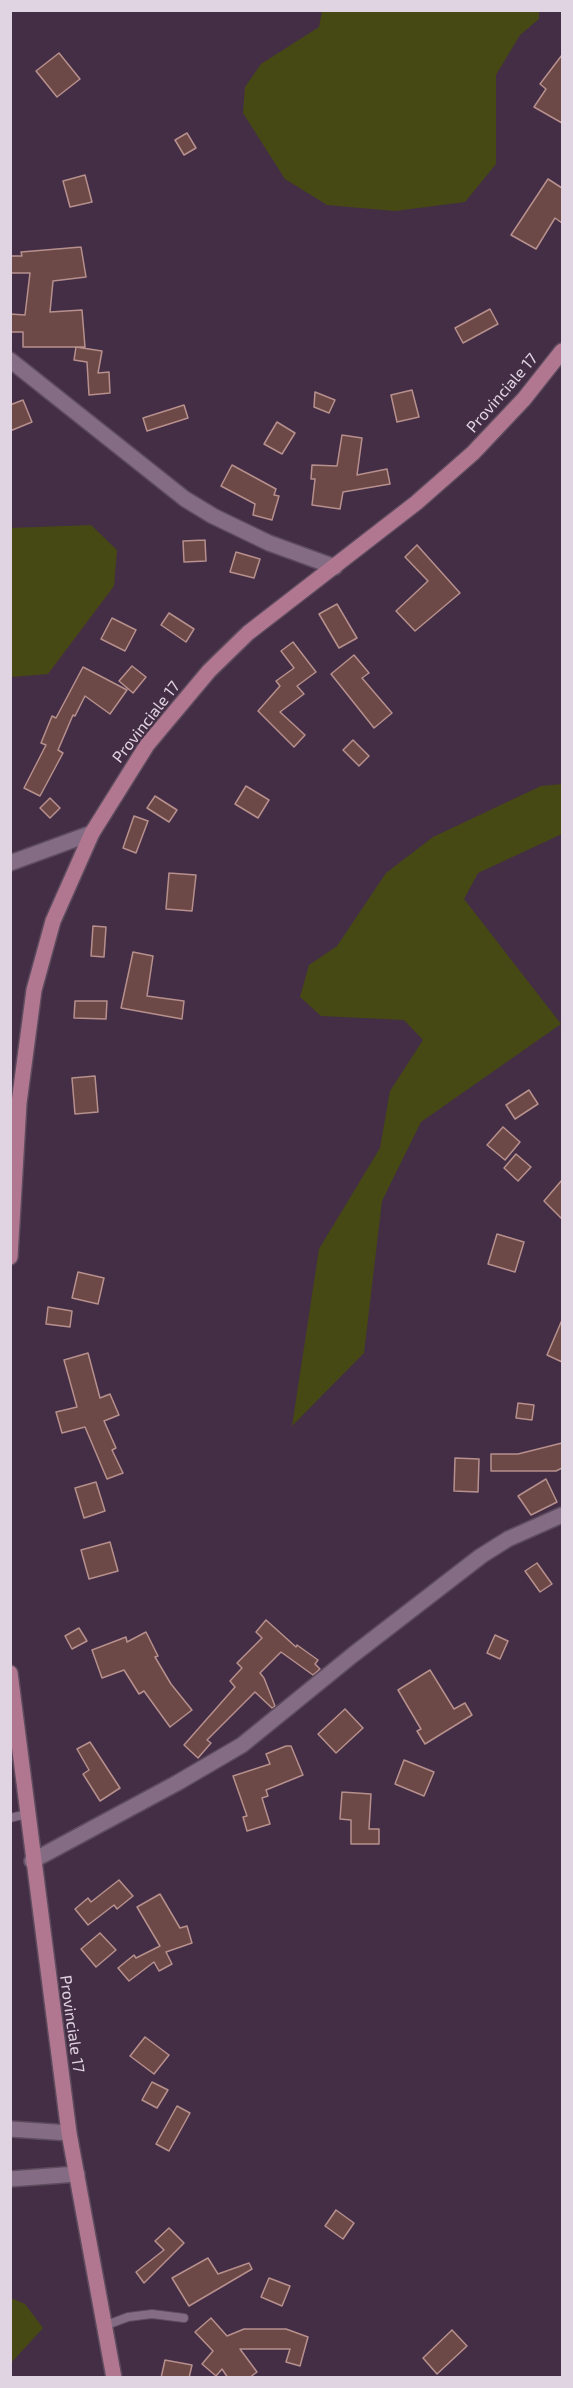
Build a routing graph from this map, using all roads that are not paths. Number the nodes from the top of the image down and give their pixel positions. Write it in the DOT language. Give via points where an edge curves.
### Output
graph roads {
  1 [pos="562,351"];
  2 [pos="10,360"];
  3 [pos="335,567"];
  4 [pos="92,832"];
  5 [pos="10,863"];
  6 [pos="10,1257"];
  7 [pos="562,1515"];
  8 [pos="10,1673"];
  9 [pos="27,1814"];
  10 [pos="10,1818"];
  11 [pos="32,1860"];
  12 [pos="10,2129"];
  13 [pos="69,2133"];
  14 [pos="77,2174"];
  15 [pos="10,2179"];
  16 [pos="184,2318"];
  17 [pos="104,2326"];
  18 [pos="114,2378"];
  1 -- 3 [label="main road, Provinciale 17" via="473,453"];
  2 -- 3 [label="street" via="185,499 269,543"];
  3 -- 4 [label="main road, Provinciale 17" via="248,633 209,671 147,745"];
  4 -- 5 [label="street"];
  4 -- 6 [label="main road, Provinciale 17" via="53,921 34,990 19,1103"];
  7 -- 11 [label="street" via="508,1539 482,1556 242,1745"];
  8 -- 9 [label="main road, Provinciale 17"];
  9 -- 10 [label="lane"];
  9 -- 11 [label="main road, Provinciale 17"];
  11 -- 13 [label="main road, Provinciale 17"];
  12 -- 13 [label="street"];
  13 -- 14 [label="main road, Provinciale 17"];
  14 -- 15 [label="street"];
  14 -- 17 [label="main road, Provinciale 17"];
  16 -- 17 [label="lane" via="152,2314"];
  17 -- 18 [label="main road, Provinciale 17"];
}
